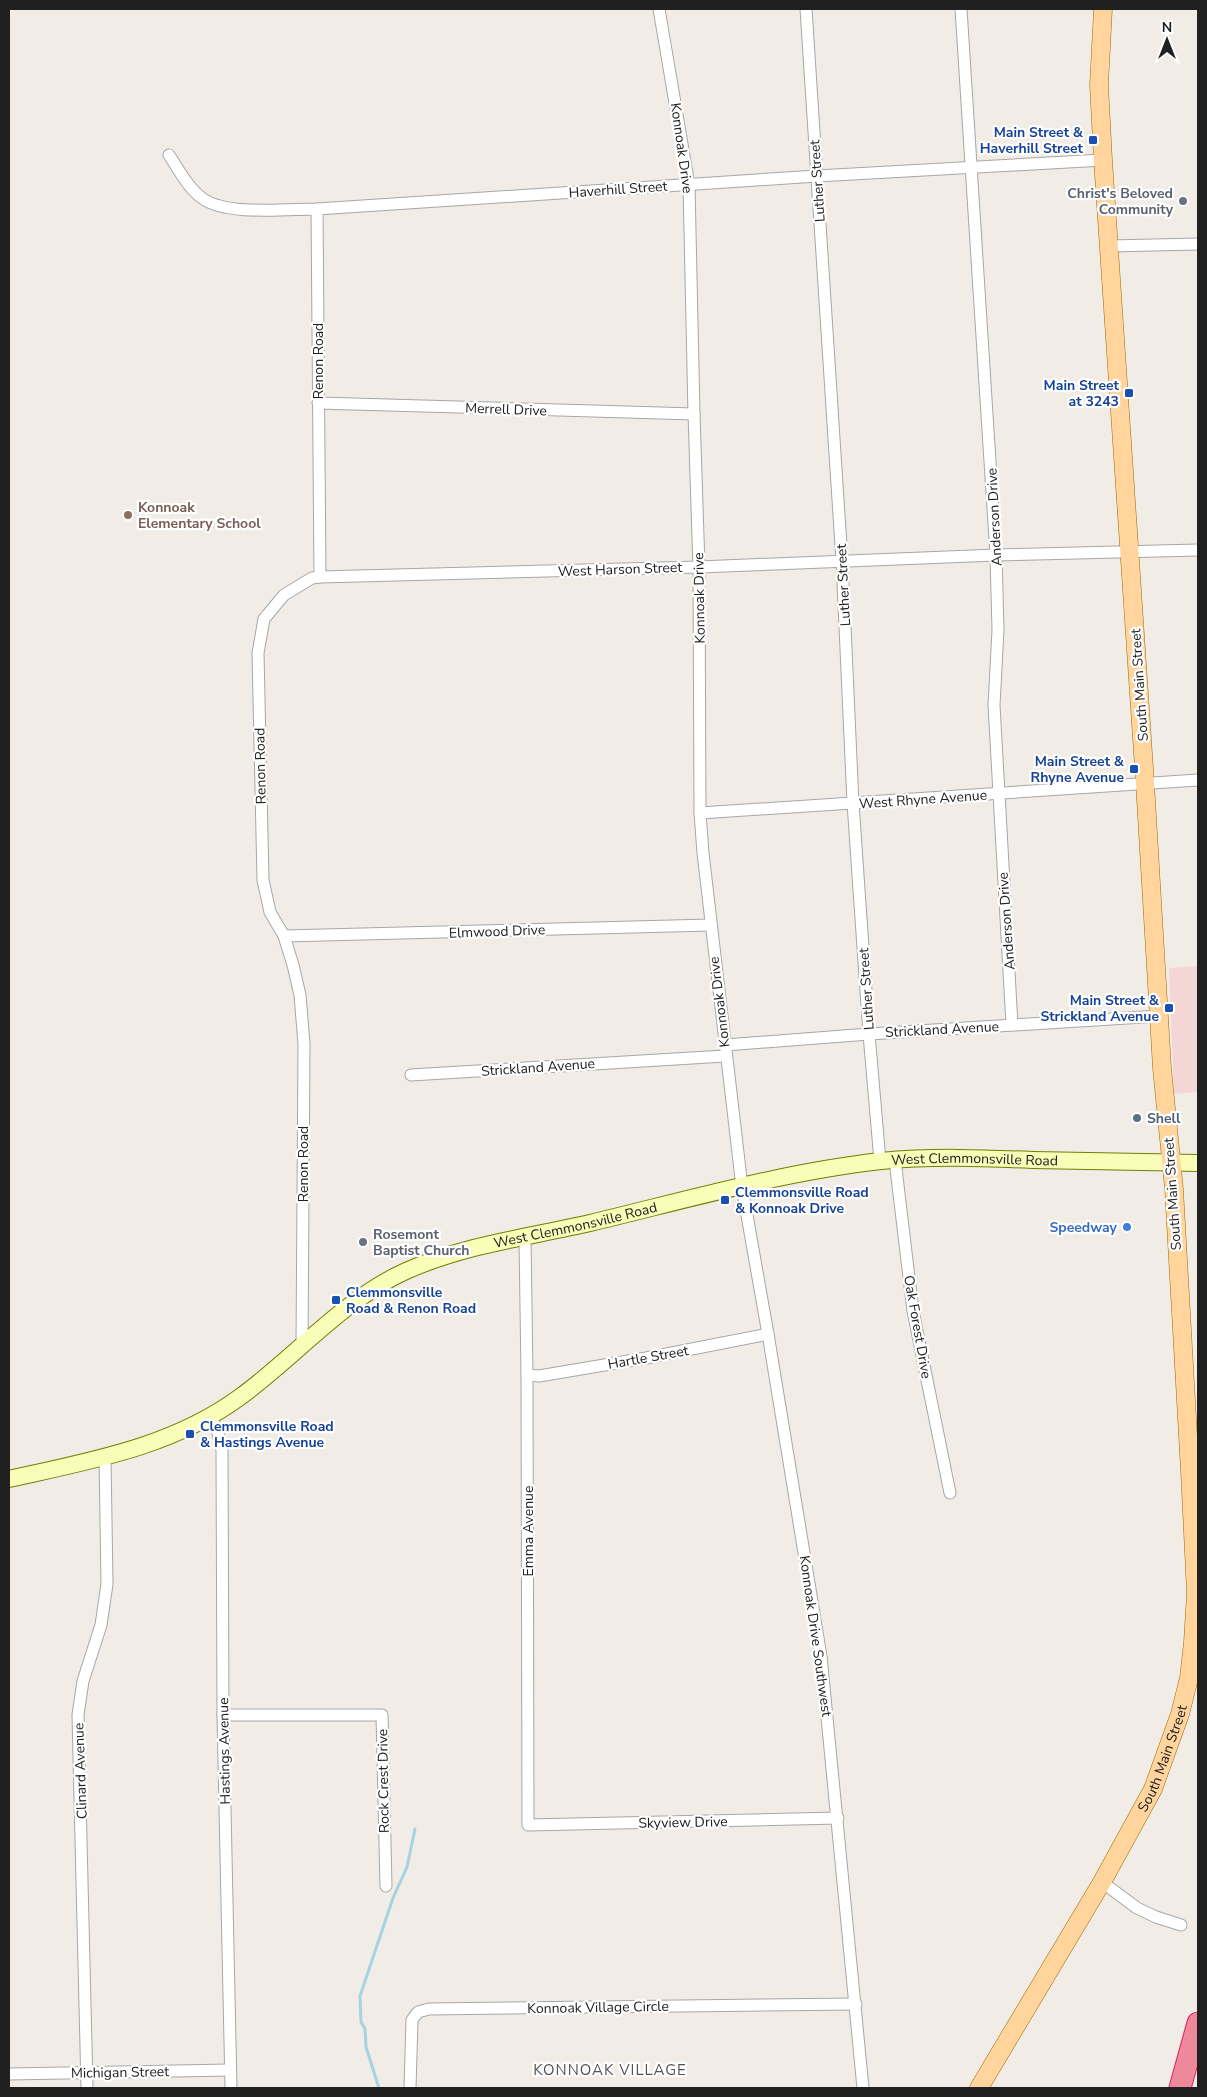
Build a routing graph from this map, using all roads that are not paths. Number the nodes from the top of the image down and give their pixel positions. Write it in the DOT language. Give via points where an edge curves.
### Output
graph roads {
  1 [pos="659,9"];
  2 [pos="806,9"];
  3 [pos="961,9"];
  4 [pos="1103,9"];
  5 [pos="169,155"];
  6 [pos="1103,160"];
  7 [pos="972,166"];
  8 [pos="817,176"];
  9 [pos="689,185"];
  10 [pos="317,209"];
  11 [pos="1198,244"];
  12 [pos="1109,246"];
  13 [pos="318,403"];
  14 [pos="694,414"];
  15 [pos="1198,550"];
  16 [pos="1129,553"];
  17 [pos="996,555"];
  18 [pos="842,561"];
  19 [pos="699,567"];
  20 [pos="320,577"];
  21 [pos="1198,780"];
  22 [pos="1145,783"];
  23 [pos="998,794"];
  24 [pos="853,803"];
  25 [pos="700,813"];
  26 [pos="710,925"];
  27 [pos="284,936"];
  28 [pos="1159,1016"];
  29 [pos="1012,1025"];
  30 [pos="869,1034"];
  31 [pos="725,1050"];
  32 [pos="411,1075"];
  33 [pos="887,1161"];
  34 [pos="1171,1162"];
  35 [pos="1198,1162"];
  36 [pos="742,1187"];
  37 [pos="525,1238"];
  38 [pos="768,1334"];
  39 [pos="302,1346"];
  40 [pos="527,1375"];
  41 [pos="210,1416"];
  42 [pos="105,1457"];
  43 [pos="9,1479"];
  44 [pos="950,1494"];
  45 [pos="223,1715"];
  46 [pos="838,1818"];
  47 [pos="528,1825"];
  48 [pos="1102,1882"];
  49 [pos="386,1886"];
  50 [pos="1181,1924"];
  51 [pos="856,2004"];
  52 [pos="1198,2023"];
  53 [pos="230,2070"];
  54 [pos="86,2073"];
  55 [pos="9,2074"];
  56 [pos="87,2088"];
  57 [pos="231,2088"];
  58 [pos="410,2088"];
  59 [pos="863,2088"];
  60 [pos="979,2088"];
  61 [pos="1180,2088"];
  1 -- 9 [label="street, Konnoak Drive"];
  2 -- 8 [label="street, Luther Street"];
  3 -- 7 [label="street, Anderson Drive"];
  4 -- 6 [label="main road, South Main Street" via="1100,85"];
  5 -- 10 [label="street, Haverhill Street" via="191,188 208,202 225,208"];
  6 -- 7 [label="street, Haverhill Street"];
  6 -- 12 [label="main road, South Main Street"];
  7 -- 8 [label="street, Haverhill Street"];
  7 -- 17 [label="street, Anderson Drive"];
  8 -- 9 [label="street, Haverhill Street"];
  8 -- 18 [label="street, Luther Street"];
  9 -- 10 [label="street, Haverhill Street"];
  9 -- 14 [label="street, Konnoak Drive"];
  10 -- 13 [label="street, Renon Road"];
  11 -- 12 [label="street"];
  12 -- 16 [label="main road, South Main Street"];
  13 -- 14 [label="street, Merrell Drive"];
  13 -- 20 [label="street, Renon Road"];
  14 -- 19 [label="street, Konnoak Drive"];
  15 -- 16 [label="street, West Harson Street"];
  16 -- 17 [label="street, West Harson Street"];
  16 -- 22 [label="main road, South Main Street"];
  17 -- 18 [label="street, West Harson Street"];
  17 -- 23 [label="street, Anderson Drive" via="998,630 994,705"];
  18 -- 19 [label="street, West Harson Street"];
  18 -- 24 [label="street, Luther Street"];
  19 -- 20 [label="street, West Harson Street"];
  19 -- 25 [label="street, Konnoak Drive"];
  20 -- 27 [label="street, Renon Road" via="312,578 284,595 264,619 258,654 263,880 270,912"];
  21 -- 22 [label="street, West Rhyne Avenue"];
  22 -- 23 [label="street, West Rhyne Avenue"];
  22 -- 28 [label="main road, South Main Street"];
  23 -- 24 [label="street, West Rhyne Avenue"];
  23 -- 29 [label="street, Anderson Drive"];
  24 -- 25 [label="street, West Rhyne Avenue"];
  24 -- 30 [label="street, Luther Street"];
  25 -- 26 [label="street, Konnoak Drive"];
  26 -- 27 [label="street, Elmwood Drive"];
  26 -- 31 [label="street, Konnoak Drive"];
  27 -- 39 [label="street, Renon Road" via="300,995 304,1044"];
  28 -- 29 [label="street, Strickland Avenue"];
  28 -- 34 [label="main road, South Main Street"];
  29 -- 30 [label="street, Strickland Avenue"];
  30 -- 31 [label="street, Strickland Avenue"];
  30 -- 33 [label="street, Luther Street"];
  31 -- 32 [label="street, Strickland Avenue"];
  31 -- 36 [label="street, Konnoak Drive"];
  33 -- 34 [label="main road, West Clemmonsville Road" via="962,1158"];
  33 -- 36 [label="main road, West Clemmonsville Road"];
  33 -- 44 [label="street, Oak Forest Drive"];
  34 -- 35 [label="main road, West Clemmonsville Road"];
  34 -- 48 [label="main road, South Main Street" via="1196,1593 1194,1642 1180,1714 1168,1750 1143,1808"];
  36 -- 37 [label="main road, West Clemmonsville Road"];
  36 -- 38 [label="street, Konnoak Drive Southwest"];
  37 -- 39 [label="main road, West Clemmonsville Road" via="458,1252 405,1271 370,1291"];
  37 -- 40 [label="street, Emma Avenue"];
  38 -- 40 [label="street, Hartle Street" via="646,1358 540,1376"];
  38 -- 46 [label="street, Konnoak Drive Southwest" via="821,1656"];
  39 -- 41 [label="main road, West Clemmonsville Road" via="239,1398"];
  40 -- 47 [label="street, Emma Avenue"];
  41 -- 42 [label="main road, West Clemmonsville Road" via="158,1441"];
  41 -- 45 [label="street, Hastings Avenue" via="222,1450"];
  42 -- 43 [label="main road, West Clemmonsville Road"];
  42 -- 54 [label="street, Clinard Avenue" via="107,1584 101,1625 83,1681 78,1715"];
  45 -- 49 [label="street, Rock Crest Drive" via="382,1715"];
  45 -- 53 [label="street, Hastings Avenue"];
  46 -- 47 [label="street, Skyview Drive"];
  46 -- 51 [label="street, Konnoak Drive Southwest"];
  48 -- 50 [label="street" via="1156,1918"];
  48 -- 60 [label="main road, South Main Street"];
  51 -- 58 [label="street, Konnoak Village Circle" via="429,2009 418,2012 412,2020"];
  51 -- 59 [label="street, Konnoak Drive Southwest"];
  52 -- 61 [label="highway"];
  53 -- 54 [label="street, Michigan Street"];
  53 -- 57 [label="street, Hastings Avenue"];
  54 -- 55 [label="street, Michigan Street"];
  54 -- 56 [label="street, Clinard Avenue"];
}
